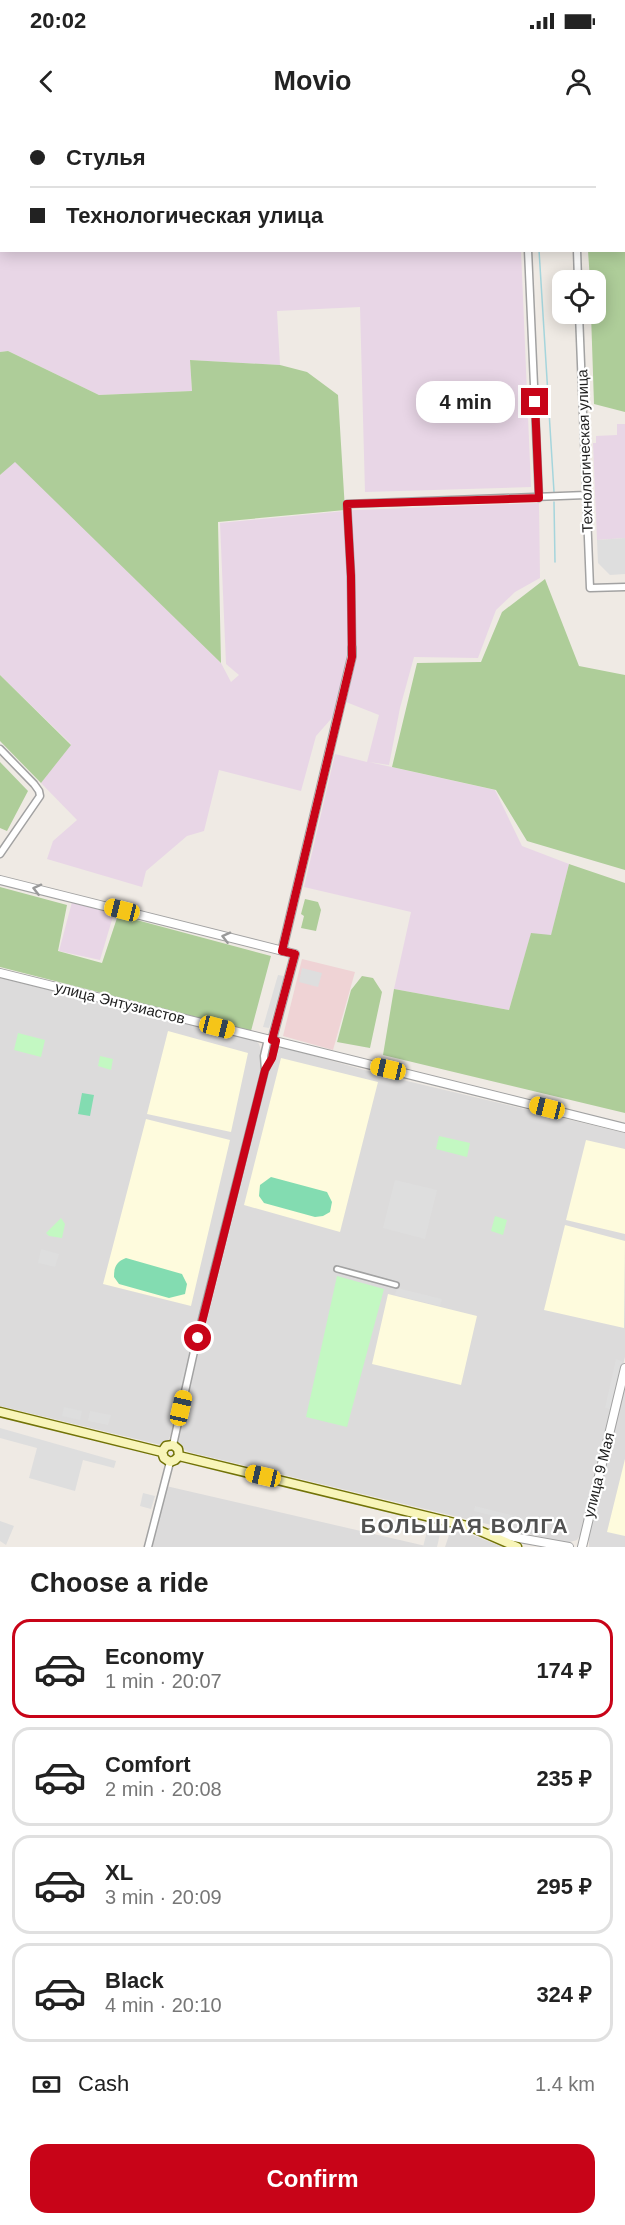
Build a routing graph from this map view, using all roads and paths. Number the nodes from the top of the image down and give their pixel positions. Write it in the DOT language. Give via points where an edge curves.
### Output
graph roads {
  1 [pos="528,252"];
  2 [pos="577,252"];
  3 [pos="578,270"];
  4 [pos="579,324"];
  5 [pos="586,495"];
  6 [pos="539,498"];
  7 [pos="625,587"];
  8 [pos="352,648"];
  9 [pos="0,749"];
  10 [pos="0,854"];
  11 [pos="0,880"];
  12 [pos="282,951"];
  13 [pos="0,973"];
  14 [pos="272,1040"];
  15 [pos="625,1128"];
  16 [pos="337,1269"];
  17 [pos="396,1285"];
  18 [pos="625,1368"];
  19 [pos="0,1412"];
  20 [pos="173,1445"];
  21 [pos="162,1452"];
  22 [pos="179,1455"];
  23 [pos="170,1462"];
  24 [pos="484,1532"];
  25 [pos="148,1547"];
  26 [pos="517,1547"];
  27 [pos="569,1547"];
  28 [pos="582,1547"];
  1 -- 6 [label="street"];
  2 -- 3 [label="street"];
  4 -- 5 [label="street, Технологическая улица"];
  5 -- 6 [label="street"];
  5 -- 7 [label="street, Технологическая улица" via="590,588"];
  6 -- 8 [label="street" via="347,504"];
  8 -- 12 [label="street"];
  9 -- 10 [label="street" via="34,784 40,796"];
  12 -- 11 [label="street, one-way"];
  12 -- 14 [label="street" via="295,954"];
  13 -- 14 [label="street, улица Энтузиастов"];
  14 -- 15 [label="street, улица Энтузиастов"];
  14 -- 20 [label="street" via="272,1058 265,1070"];
  16 -- 17 [label="street"];
  18 -- 28 [label="street, улица 9 Мая"];
  19 -- 21 [label="main road"];
  20 -- 21 [label="main road"];
  20 -- 22 [label="main road"];
  21 -- 23 [label="main road"];
  22 -- 23 [label="main road"];
  22 -- 24 [label="main road"];
  23 -- 25 [label="street"];
  24 -- 26 [label="main road"];
  24 -- 27 [label="street"];
}
